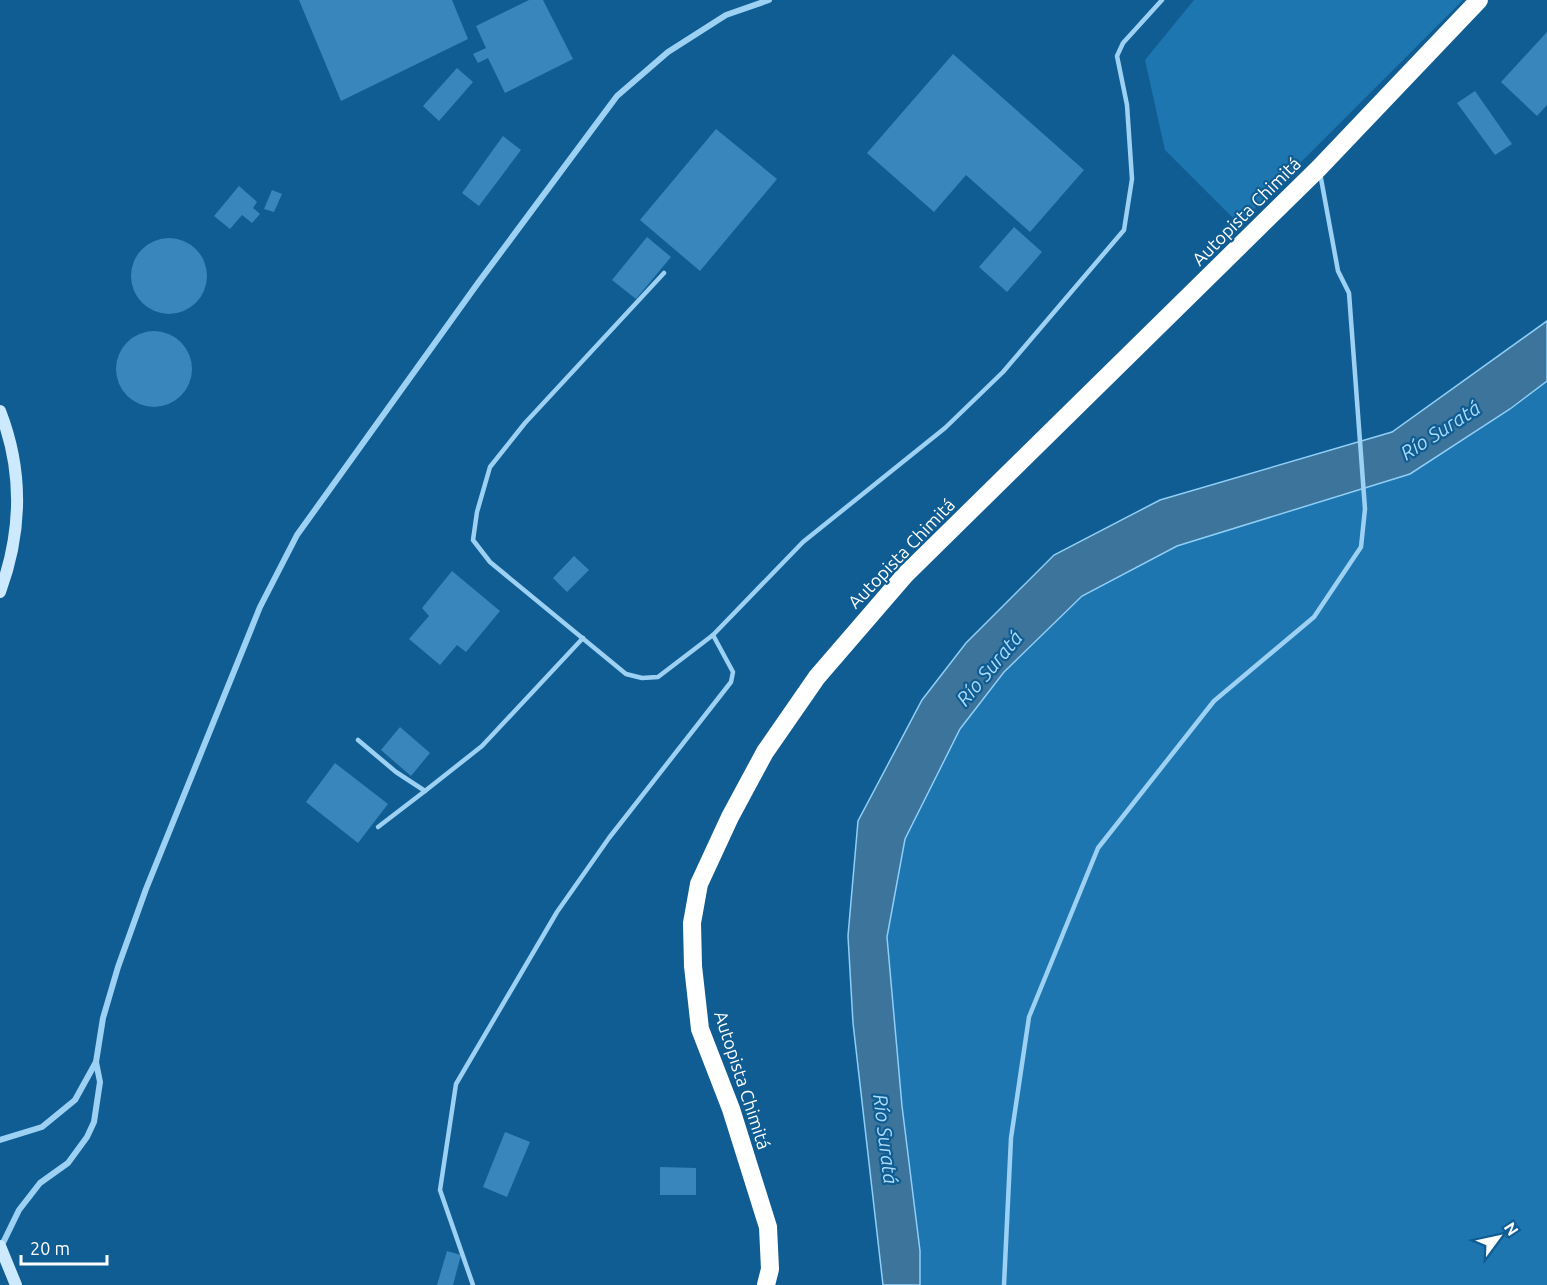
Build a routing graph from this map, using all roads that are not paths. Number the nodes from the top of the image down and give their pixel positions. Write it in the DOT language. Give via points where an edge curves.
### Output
graph roads {
  1 [pos="769,0"];
  2 [pos="1162,0"];
  3 [pos="1479,0"];
  4 [pos="1319,168"];
  5 [pos="664,273"];
  6 [pos="0,411"];
  7 [pos="0,592"];
  8 [pos="713,635"];
  9 [pos="583,638"];
  10 [pos="358,740"];
  11 [pos="425,791"];
  12 [pos="378,826"];
  13 [pos="96,1062"];
  14 [pos="0,1140"];
  15 [pos="0,1246"];
  16 [pos="16,1285"];
  17 [pos="473,1285"];
  18 [pos="766,1285"];
  19 [pos="1004,1285"];
  1 -- 13 [label="street" via="726,15 668,52 617,96 297,535 260,607 146,889 103,1018"];
  2 -- 8 [label="lane" via="1123,43 1117,56 1127,105 1132,179 1124,230 1003,372 945,428 803,542"];
  3 -- 4 [label="highway, Autopista Chimitá"];
  4 -- 18 [label="highway, Autopista Chimitá" via="905,575 817,677 765,752 730,817 699,884 692,923 693,966 700,1029 731,1109 768,1227 770,1269"];
  4 -- 19 [label="lane" via="1338,271 1349,293 1365,508 1361,547 1314,617 1214,701 1098,848 1029,1017 1011,1138"];
  5 -- 9 [label="lane" via="490,467 477,512 473,540 490,562"];
  6 -- 7 [label="street" via="14,457 18,488 12,550"];
  8 -- 9 [label="lane" via="658,677 642,678 626,674"];
  8 -- 17 [label="lane" via="733,672 731,682 609,838 557,912 456,1084 440,1190"];
  9 -- 11 [label="lane" via="482,746"];
  10 -- 11 [label="lane"];
  11 -- 12 [label="lane"];
  13 -- 14 [label="street" via="75,1100 42,1127"];
  13 -- 15 [label="street" via="99,1102 87,1137 68,1163 29,1196"];
  15 -- 16 [label="street"];
}
